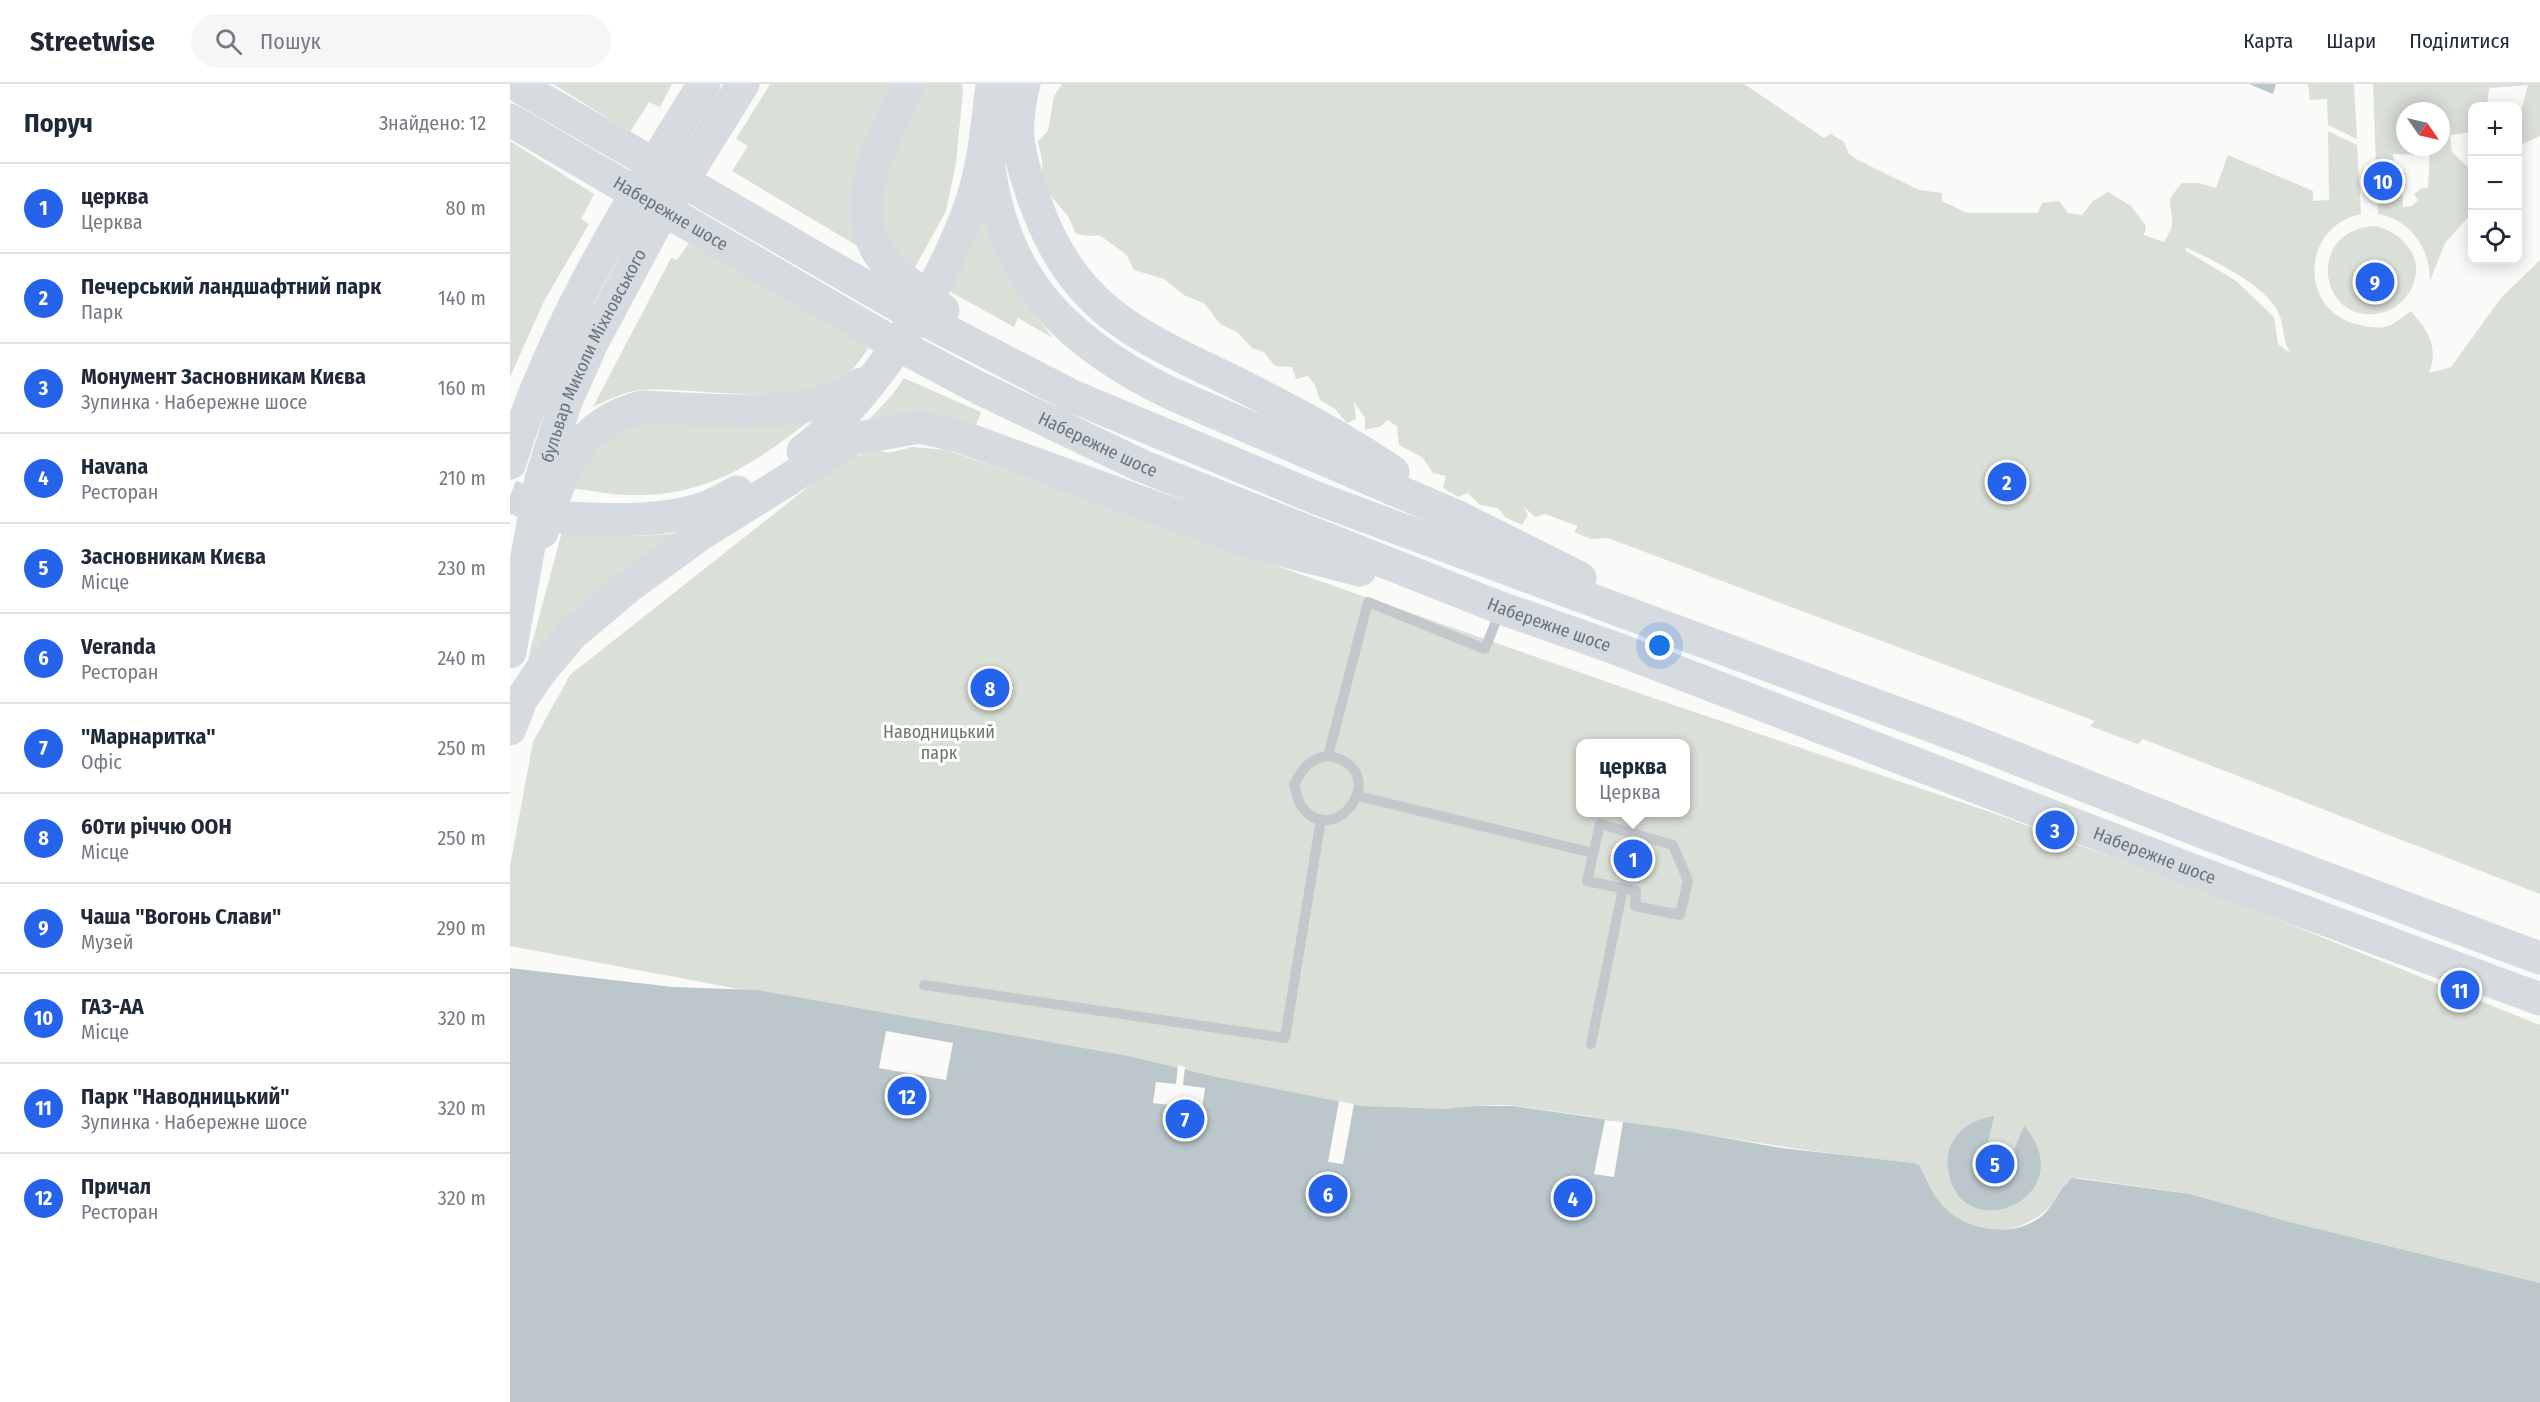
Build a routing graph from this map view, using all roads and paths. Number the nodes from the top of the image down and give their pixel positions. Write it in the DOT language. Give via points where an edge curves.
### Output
graph roads {
  1 [pos="514,84"];
  2 [pos="704,84"];
  3 [pos="743,84"];
  4 [pos="909,84"];
  5 [pos="969,84"];
  6 [pos="1017,86"];
  7 [pos="510,120"];
  8 [pos="986,132"];
  9 [pos="680,152"];
  10 [pos="640,219"];
  11 [pos="942,269"];
  12 [pos="1001,360"];
  13 [pos="882,369"];
  14 [pos="510,463"];
  15 [pos="549,483"];
  16 [pos="738,510"];
  17 [pos="1458,517"];
  18 [pos="548,523"];
  19 [pos="1493,604"];
  20 [pos="1679,631"];
  21 [pos="510,652"];
  22 [pos="510,729"];
  23 [pos="1328,756"];
  24 [pos="1358,796"];
  25 [pos="1321,819"];
  26 [pos="1593,853"];
  27 [pos="1623,888"];
  28 [pos="2540,958"];
  29 [pos="924,985"];
  30 [pos="2540,999"];
  31 [pos="1591,1044"];
  1 -- 12 [label="main road, Набережне шосе" via="906,310"];
  2 -- 9 [label="main road, бульвар Миколи Міхновського"];
  3 -- 9 [label="main road, бульвар Миколи Міхновського"];
  4 -- 12 [label="main road" via="868,183 866,208 871,234 880,255 894,269"];
  5 -- 11 [label="main road" via="960,205"];
  6 -- 8 [label="main road"];
  6 -- 17 [label="main road" via="1016,138 1039,214 1064,262 1101,308 1153,344 1314,422"];
  7 -- 19 [label="main road, Набережне шосе" via="881,336 1057,426 1186,484"];
  8 -- 11 [label="main road" via="976,187"];
  8 -- 17 [label="main road" via="992,188 1008,242 1026,278 1072,332 1134,376"];
  9 -- 10 [label="main road, бульвар Миколи Міхновського"];
  10 -- 14 [label="main road, бульвар Миколи Міхновського" via="546,363"];
  10 -- 15 [label="main road, бульвар Миколи Міхновського" via="565,404"];
  11 -- 13 [label="main road"];
  12 -- 20 [label="main road, Набережне шосе" via="1072,396 1319,499"];
  13 -- 15 [label="main road" via="854,390 819,405 781,410 642,407 626,411 593,431"];
  13 -- 18 [label="main road" via="821,438 778,470 714,503 626,520"];
  15 -- 18 [label="main road, бульвар Миколи Міхновського"];
  16 -- 18 [label="main road" via="686,526 639,531"];
  16 -- 19 [label="main road" via="853,439 919,427 958,436 1247,541"];
  16 -- 22 [label="main road" via="628,587 572,634 521,700"];
  17 -- 20 [label="main road"];
  18 -- 21 [label="main road, бульвар Миколи Міхновського" via="521,595"];
  19 -- 23 [label="lane" via="1485,649 1368,602"];
  19 -- 30 [label="main road, Набережне шосе"];
  20 -- 28 [label="main road, Набережне шосе"];
  23 -- 24 [label="lane" via="1352,769 1357,777"];
  23 -- 25 [label="lane" via="1309,763 1294,785 1303,808"];
  24 -- 25 [label="lane" via="1348,812"];
  24 -- 26 [label="lane"];
  25 -- 29 [label="lane" via="1285,1038"];
  26 -- 27 [label="lane" via="1587,880"];
  26 -- 27 [label="lane" via="1600,824 1672,844 1688,881 1680,915 1635,906 1636,891"];
  27 -- 31 [label="lane"];
}
